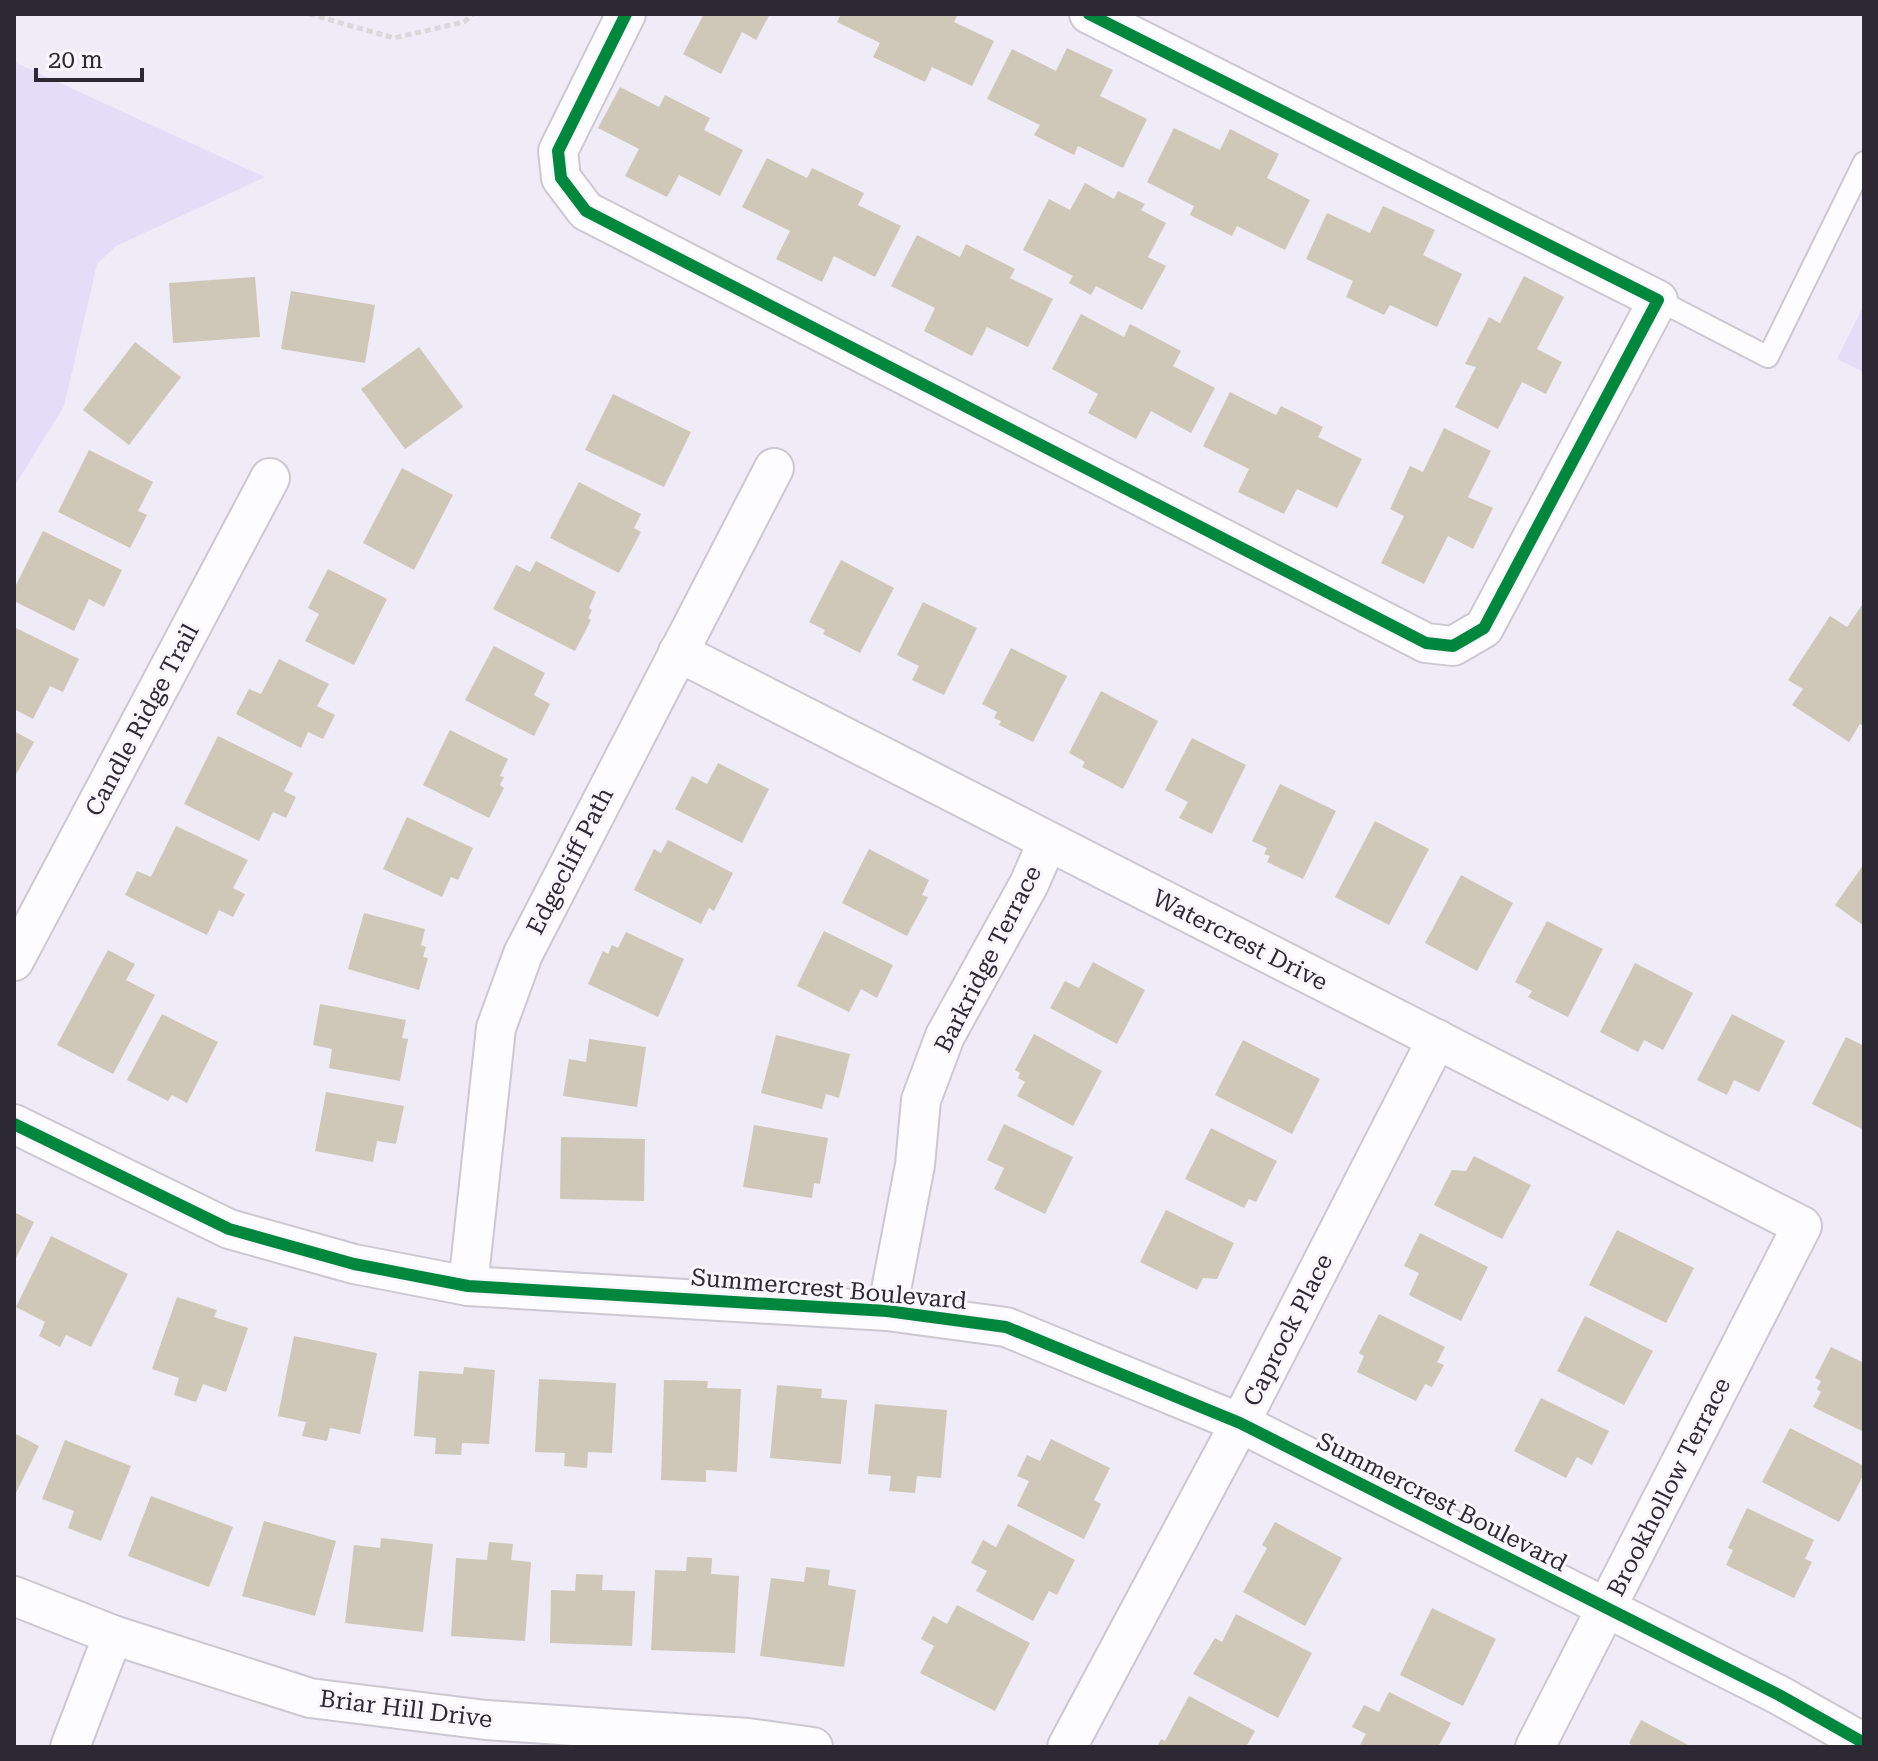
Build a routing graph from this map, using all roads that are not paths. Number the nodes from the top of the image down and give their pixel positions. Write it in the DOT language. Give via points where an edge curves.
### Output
graph roads {
  1 [pos="626,14"];
  2 [pos="1089,14"];
  3 [pos="1864,162"];
  4 [pos="1658,300"];
  5 [pos="774,468"];
  6 [pos="270,478"];
  7 [pos="678,652"];
  8 [pos="1047,843"];
  9 [pos="14,961"];
  10 [pos="1437,1039"];
  11 [pos="14,1124"];
  12 [pos="1802,1226"];
  13 [pos="468,1286"];
  14 [pos="887,1311"];
  15 [pos="1240,1423"];
  16 [pos="14,1596"];
  17 [pos="1605,1610"];
  18 [pos="113,1635"];
  19 [pos="486,1734"];
  20 [pos="1864,1743"];
  21 [pos="70,1747"];
  22 [pos="813,1747"];
  23 [pos="1067,1747"];
  24 [pos="1535,1747"];
  1 -- 4 [label="street" via="558,151 561,178 586,211 1426,643 1453,646 1484,628"];
  2 -- 4 [label="street"];
  3 -- 4 [label="lane" via="1768,357"];
  5 -- 7 [label="street, Edgecliff Path"];
  6 -- 9 [label="street, Candle Ridge Trail"];
  7 -- 8 [label="street, Watercrest Drive"];
  7 -- 13 [label="street, Edgecliff Path" via="523,954 496,1028"];
  8 -- 10 [label="street, Watercrest Drive"];
  8 -- 14 [label="street, Barkridge Terrace" via="945,1036 921,1100 915,1165"];
  10 -- 12 [label="street, Watercrest Drive"];
  10 -- 15 [label="street, Caprock Place"];
  11 -- 13 [label="street, Summercrest Boulevard" via="229,1229 354,1264"];
  12 -- 17 [label="street, Brookhollow Terrace"];
  13 -- 14 [label="street, Summercrest Boulevard"];
  14 -- 15 [label="street, Summercrest Boulevard" via="1006,1327"];
  15 -- 17 [label="street, Summercrest Boulevard"];
  15 -- 23 [label="street, Caprock Place"];
  16 -- 18 [label="street, Briar Hill Drive"];
  17 -- 20 [label="street, Summercrest Boulevard"];
  17 -- 24 [label="street, Brookhollow Terrace"];
  18 -- 19 [label="street, Briar Hill Drive" via="310,1698"];
  18 -- 21 [label="street"];
  19 -- 22 [label="street, Briar Hill Drive" via="748,1738"];
}
